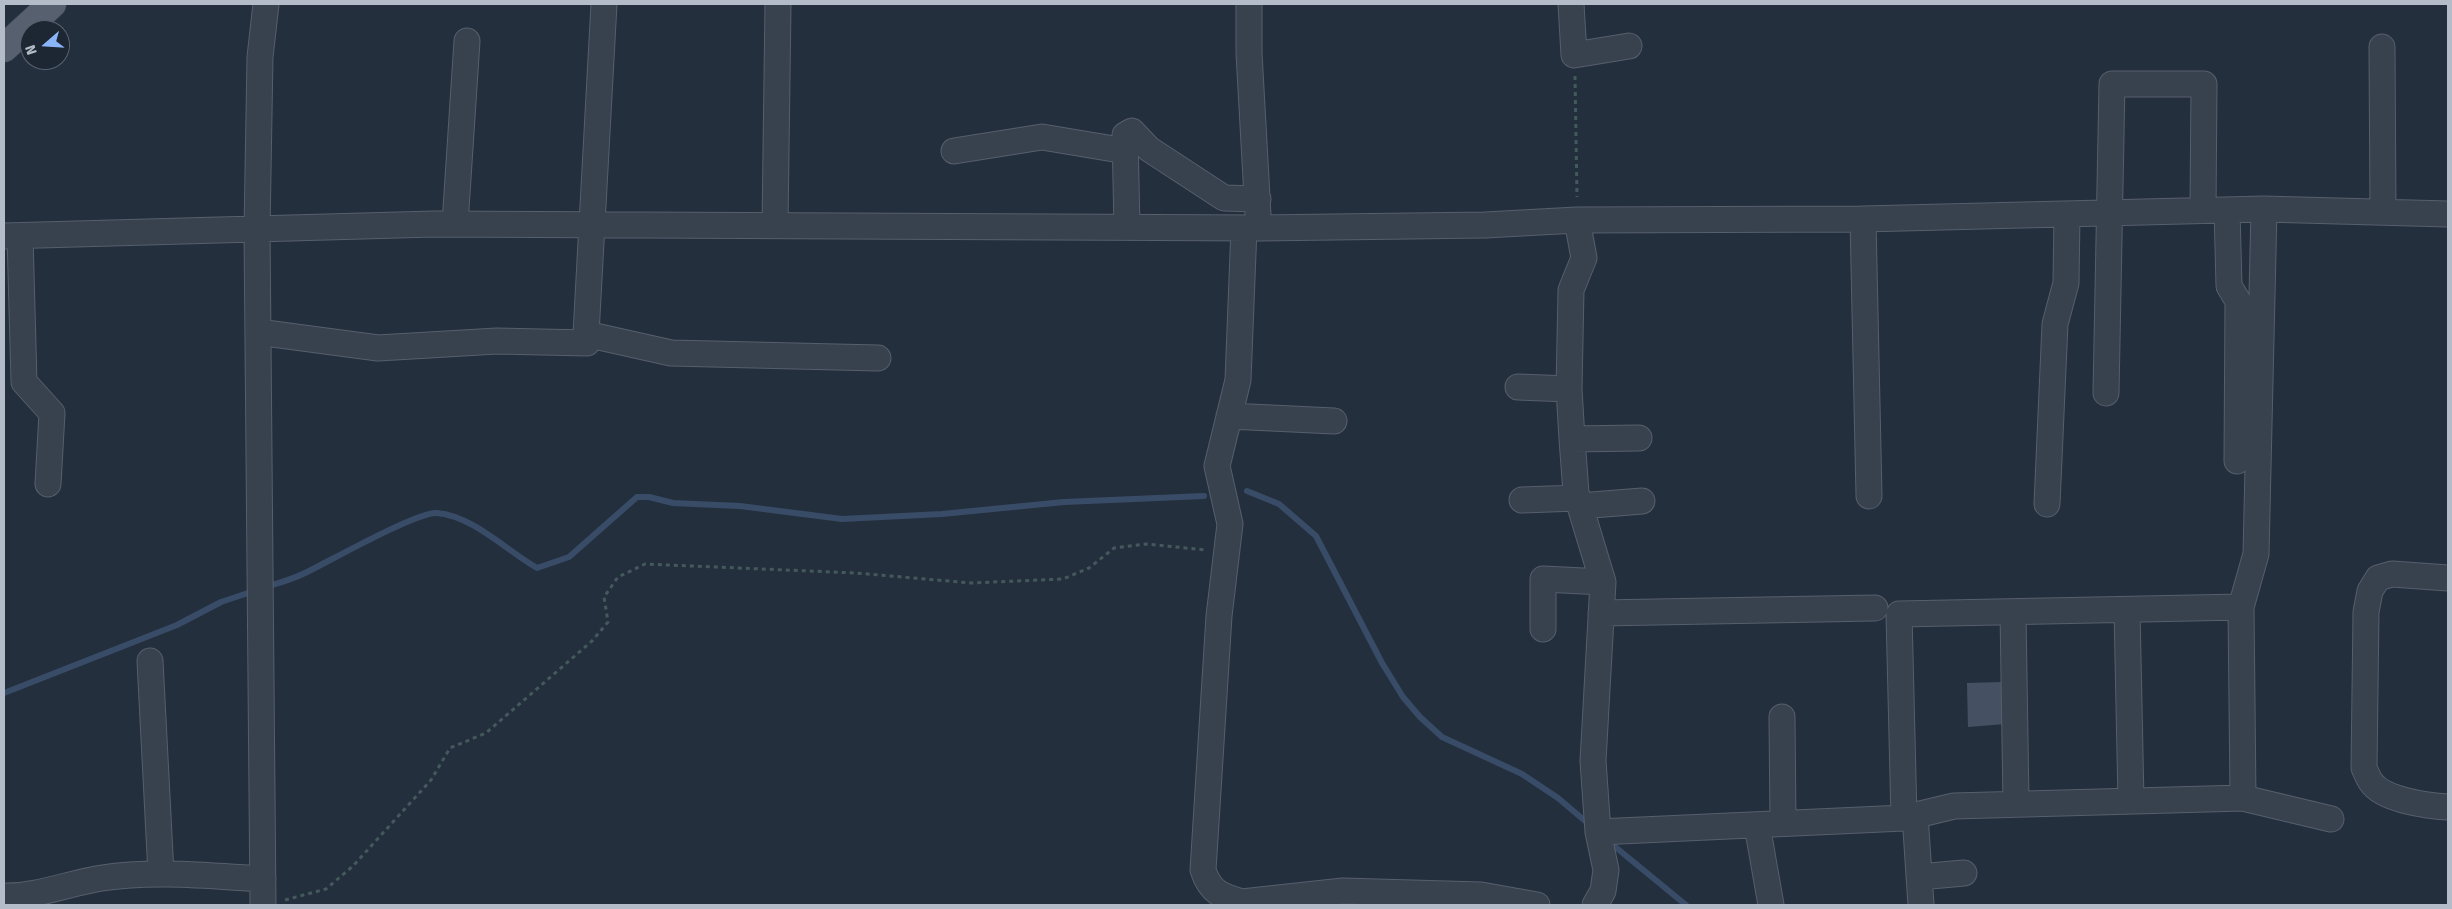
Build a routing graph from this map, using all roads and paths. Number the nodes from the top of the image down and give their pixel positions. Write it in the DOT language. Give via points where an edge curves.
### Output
graph roads {
  1 [pos="52,4"];
  2 [pos="266,4"];
  3 [pos="604,4"];
  4 [pos="778,4"];
  5 [pos="1249,4"];
  6 [pos="1571,4"];
  7 [pos="467,41"];
  8 [pos="1630,46"];
  9 [pos="2382,47"];
  10 [pos="4,48"];
  11 [pos="1575,68"];
  12 [pos="954,151"];
  13 [pos="1126,151"];
  14 [pos="1258,199"];
  15 [pos="2264,209"];
  16 [pos="2203,210"];
  17 [pos="2228,210"];
  18 [pos="2383,212"];
  19 [pos="2110,213"];
  20 [pos="2067,214"];
  21 [pos="2448,214"];
  22 [pos="1577,220"];
  23 [pos="1863,220"];
  24 [pos="455,224"];
  25 [pos="591,225"];
  26 [pos="774,225"];
  27 [pos="1127,227"];
  28 [pos="1252,228"];
  29 [pos="257,230"];
  30 [pos="12,236"];
  31 [pos="258,332"];
  32 [pos="586,334"];
  33 [pos="878,358"];
  34 [pos="1518,387"];
  35 [pos="1569,389"];
  36 [pos="2106,393"];
  37 [pos="1229,416"];
  38 [pos="1334,421"];
  39 [pos="1639,438"];
  40 [pos="1572,439"];
  41 [pos="2237,461"];
  42 [pos="48,484"];
  43 [pos="1869,496"];
  44 [pos="1522,500"];
  45 [pos="1642,501"];
  46 [pos="1579,502"];
  47 [pos="2047,504"];
  48 [pos="1227,552"];
  49 [pos="2448,578"];
  50 [pos="1603,582"];
  51 [pos="2241,607"];
  52 [pos="1875,608"];
  53 [pos="2127,610"];
  54 [pos="2013,612"];
  55 [pos="1601,613"];
  56 [pos="1543,629"];
  57 [pos="150,661"];
  58 [pos="1782,717"];
  59 [pos="2243,798"];
  60 [pos="2131,801"];
  61 [pos="2016,804"];
  62 [pos="2448,807"];
  63 [pos="1910,817"];
  64 [pos="2331,818"];
  65 [pos="1784,824"];
  66 [pos="1757,825"];
  67 [pos="1598,832"];
  68 [pos="161,874"];
  69 [pos="1964,874"];
  70 [pos="1919,877"];
  71 [pos="263,879"];
  72 [pos="4,896"];
  73 [pos="273,903"];
  74 [pos="1242,904"];
  75 [pos="1538,905"];
  76 [pos="1595,905"];
  77 [pos="1771,905"];
  78 [pos="1921,905"];
  1 -- 10 [label="main road"];
  2 -- 29 [label="street" via="260,57"];
  3 -- 25 [label="street"];
  4 -- 26 [label="street"];
  5 -- 14 [label="street"];
  6 -- 8 [label="street" via="1574,55"];
  7 -- 24 [label="street"];
  9 -- 18 [label="street"];
  11 -- 22 [label="path"];
  12 -- 13 [label="street" via="1042,137"];
  13 -- 14 [label="street" via="1125,135 1132,131 1149,149 1224,198"];
  13 -- 27 [label="street"];
  14 -- 28 [label="street"];
  15 -- 17 [label="street"];
  15 -- 18 [label="street"];
  15 -- 51 [label="street" via="2256,554"];
  16 -- 17 [label="street"];
  16 -- 19 [label="street"];
  16 -- 19 [label="street" via="2204,84 2112,84"];
  17 -- 41 [label="street" via="2228,286 2238,300"];
  18 -- 21 [label="street"];
  19 -- 20 [label="street"];
  19 -- 36 [label="street"];
  20 -- 23 [label="street"];
  20 -- 47 [label="street" via="2066,283 2055,324"];
  22 -- 23 [label="street"];
  22 -- 28 [label="street" via="1485,225"];
  22 -- 35 [label="street" via="1584,258 1571,290"];
  23 -- 43 [label="street"];
  24 -- 25 [label="street"];
  24 -- 29 [label="street"];
  25 -- 26 [label="street"];
  25 -- 32 [label="street"];
  26 -- 27 [label="street"];
  27 -- 28 [label="street"];
  28 -- 37 [label="street" via="1238,380"];
  29 -- 30 [label="street"];
  29 -- 31 [label="street"];
  30 -- 42 [label="street" via="24,382 52,412"];
  31 -- 32 [label="street" via="378,348 497,341 587,343"];
  31 -- 71 [label="street"];
  32 -- 33 [label="street" via="671,354"];
  34 -- 35 [label="street"];
  35 -- 40 [label="street"];
  37 -- 38 [label="street"];
  37 -- 48 [label="street" via="1217,466 1230,524"];
  39 -- 40 [label="street"];
  40 -- 46 [label="street"];
  44 -- 46 [label="street"];
  45 -- 46 [label="street"];
  46 -- 50 [label="street"];
  48 -- 73 [label="path" via="1138,545 1114,548 1089,568 1063,579 971,583 837,572 645,564 618,577 604,597 608,622 592,641 486,733 450,748 431,780 353,866 326,889"];
  48 -- 74 [label="street" via="1219,616 1203,870 1208,885 1224,897"];
  49 -- 62 [label="street" via="2392,574 2378,578 2370,591 2366,612 2364,768 2372,784 2387,794 2423,805"];
  50 -- 55 [label="street"];
  50 -- 56 [label="street" via="1543,578"];
  51 -- 53 [label="street"];
  51 -- 59 [label="street"];
  52 -- 55 [label="street"];
  53 -- 54 [label="street"];
  53 -- 60 [label="street"];
  54 -- 61 [label="street"];
  54 -- 63 [label="street" via="1899,614"];
  55 -- 67 [label="street" via="1593,761"];
  57 -- 68 [label="street"];
  58 -- 65 [label="street"];
  59 -- 60 [label="street"];
  59 -- 64 [label="street"];
  60 -- 61 [label="street"];
  61 -- 63 [label="street" via="1954,806"];
  63 -- 65 [label="street"];
  63 -- 70 [label="street"];
  65 -- 66 [label="street"];
  66 -- 67 [label="street"];
  66 -- 77 [label="street"];
  67 -- 76 [label="street" via="1606,870 1603,891"];
  68 -- 71 [label="street"];
  68 -- 72 [label="street" via="101,878 63,888"];
  69 -- 70 [label="street"];
  70 -- 78 [label="street"];
  71 -- 73 [label="street"];
  74 -- 75 [label="street" via="1343,891 1481,895"];
}
